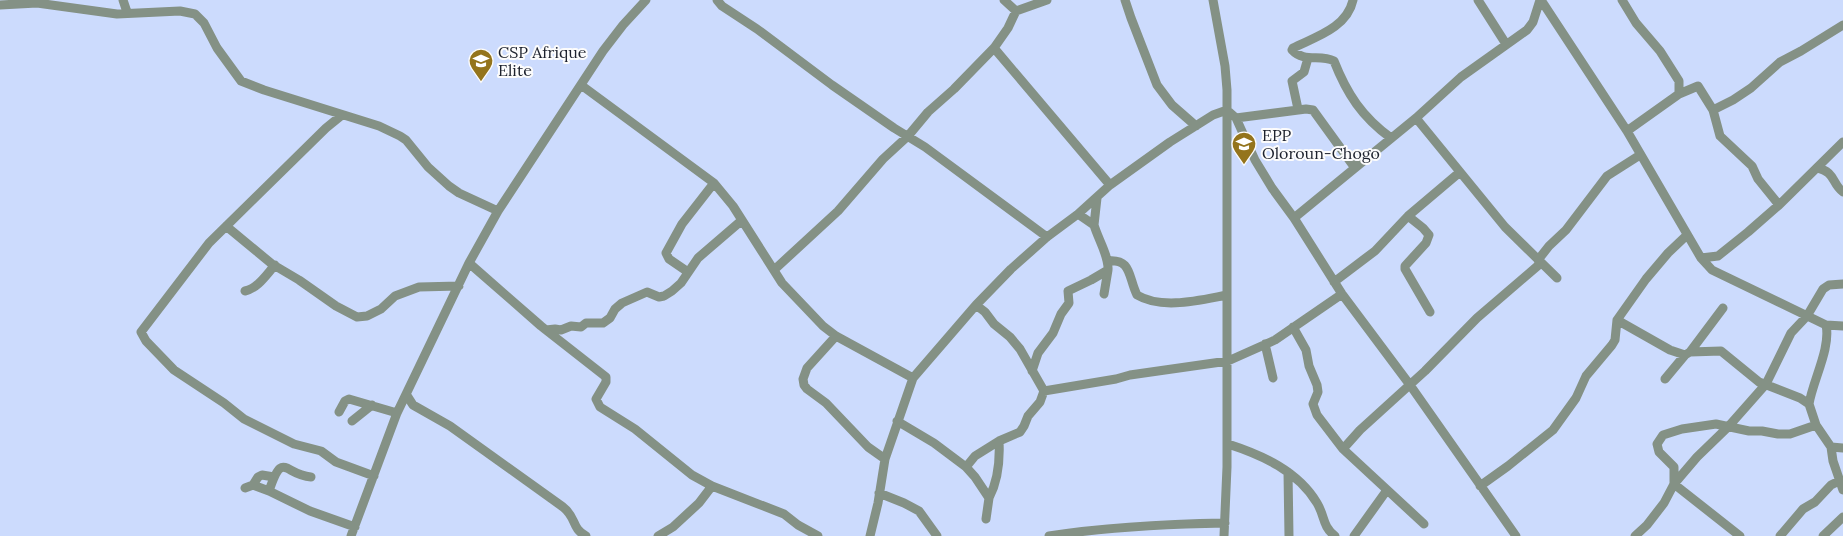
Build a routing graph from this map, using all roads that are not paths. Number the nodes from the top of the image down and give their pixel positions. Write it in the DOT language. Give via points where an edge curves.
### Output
graph roads {
  1 [pos="123,0"];
  2 [pos="646,0"];
  3 [pos="717,0"];
  4 [pos="1004,0"];
  5 [pos="1047,0"];
  6 [pos="1125,0"];
  7 [pos="1213,0"];
  8 [pos="1353,0"];
  9 [pos="1478,0"];
  10 [pos="1540,0"];
  11 [pos="1622,0"];
  12 [pos="0,5"];
  13 [pos="1016,11"];
  14 [pos="127,12"];
  15 [pos="1843,24"];
  16 [pos="1506,44"];
  17 [pos="994,48"];
  18 [pos="1308,58"];
  19 [pos="581,86"];
  20 [pos="1679,94"];
  21 [pos="1298,109"];
  22 [pos="1227,110"];
  23 [pos="1713,110"];
  24 [pos="342,115"];
  25 [pos="1236,118"];
  26 [pos="1416,118"];
  27 [pos="1196,126"];
  28 [pos="1627,131"];
  29 [pos="908,136"];
  30 [pos="1391,138"];
  31 [pos="1843,142"];
  32 [pos="1640,155"];
  33 [pos="1355,168"];
  34 [pos="1817,168"];
  35 [pos="1460,172"];
  36 [pos="714,183"];
  37 [pos="1110,185"];
  38 [pos="1843,192"];
  39 [pos="1097,198"];
  40 [pos="1779,205"];
  41 [pos="498,211"];
  42 [pos="1078,214"];
  43 [pos="1408,216"];
  44 [pos="1294,218"];
  45 [pos="741,221"];
  46 [pos="226,226"];
  47 [pos="1094,226"];
  48 [pos="1687,235"];
  49 [pos="1047,237"];
  50 [pos="1718,256"];
  51 [pos="1701,258"];
  52 [pos="1539,261"];
  53 [pos="469,263"];
  54 [pos="275,265"];
  55 [pos="1108,265"];
  56 [pos="774,270"];
  57 [pos="1712,270"];
  58 [pos="688,272"];
  59 [pos="1556,278"];
  60 [pos="1334,282"];
  61 [pos="1843,284"];
  62 [pos="458,286"];
  63 [pos="245,291"];
  64 [pos="1104,294"];
  65 [pos="1342,294"];
  66 [pos="1227,295"];
  67 [pos="976,305"];
  68 [pos="1724,308"];
  69 [pos="1430,312"];
  70 [pos="1807,316"];
  71 [pos="1617,320"];
  72 [pos="1826,325"];
  73 [pos="1843,326"];
  74 [pos="1293,327"];
  75 [pos="546,330"];
  76 [pos="836,336"];
  77 [pos="1265,344"];
  78 [pos="1687,354"];
  79 [pos="1228,361"];
  80 [pos="1032,371"];
  81 [pos="913,378"];
  82 [pos="1273,378"];
  83 [pos="1665,379"];
  84 [pos="1766,384"];
  85 [pos="1410,385"];
  86 [pos="1044,391"];
  87 [pos="406,394"];
  88 [pos="1809,404"];
  89 [pos="372,405"];
  90 [pos="339,412"];
  91 [pos="397,413"];
  92 [pos="352,421"];
  93 [pos="897,421"];
  94 [pos="1816,425"];
  95 [pos="1728,427"];
  96 [pos="999,441"];
  97 [pos="1228,444"];
  98 [pos="1831,447"];
  99 [pos="1843,448"];
  100 [pos="1343,449"];
  101 [pos="885,459"];
  102 [pos="966,467"];
  103 [pos="1288,472"];
  104 [pos="374,476"];
  105 [pos="274,477"];
  106 [pos="311,477"];
  107 [pos="1674,484"];
  108 [pos="1841,485"];
  109 [pos="712,486"];
  110 [pos="1480,486"];
  111 [pos="1387,490"];
  112 [pos="269,491"];
  113 [pos="879,493"];
  114 [pos="989,498"];
  115 [pos="1843,517"];
  116 [pos="986,519"];
  117 [pos="1225,523"];
  118 [pos="1424,524"];
  119 [pos="353,532"];
  120 [pos="586,536"];
  121 [pos="658,536"];
  122 [pos="818,536"];
  123 [pos="870,536"];
  124 [pos="938,536"];
  125 [pos="1049,536"];
  126 [pos="1224,536"];
  127 [pos="1289,536"];
  128 [pos="1335,536"];
  129 [pos="1354,536"];
  130 [pos="1516,536"];
  131 [pos="1635,536"];
  132 [pos="1740,536"];
  133 [pos="1780,536"];
  134 [pos="1823,536"];
  1 -- 14 [label="street"];
  2 -- 19 [label="street" via="603,52"];
  3 -- 29 [label="street" via="867,110"];
  4 -- 13 [label="street"];
  5 -- 13 [label="street"];
  6 -- 27 [label="street" via="1156,85 1172,105"];
  7 -- 22 [label="street" via="1225,66"];
  8 -- 18 [label="street" via="1339,25 1293,48 1298,55"];
  9 -- 16 [label="street"];
  10 -- 16 [label="street" via="1527,30"];
  10 -- 28 [label="street"];
  11 -- 20 [label="street" via="1679,81"];
  12 -- 14 [label="street" via="48,3 108,13"];
  13 -- 17 [label="street"];
  14 -- 24 [label="street" via="180,11 195,14 204,22 242,81"];
  15 -- 23 [label="street" via="1780,62 1750,88"];
  16 -- 26 [label="street" via="1461,77"];
  17 -- 29 [label="street"];
  17 -- 37 [label="street"];
  18 -- 21 [label="street" via="1304,72 1292,81"];
  18 -- 30 [label="street" via="1334,61 1353,102 1373,126"];
  19 -- 36 [label="street"];
  19 -- 41 [label="street"];
  20 -- 23 [label="street" via="1698,86"];
  20 -- 28 [label="street"];
  21 -- 25 [label="street"];
  21 -- 33 [label="street" via="1313,110"];
  22 -- 25 [label="street"];
  22 -- 27 [label="street"];
  22 -- 66 [label="street"];
  23 -- 40 [label="street" via="1720,136 1752,166"];
  24 -- 41 [label="street" via="379,126 404,138 449,186"];
  24 -- 46 [label="street"];
  25 -- 44 [label="street" via="1255,160"];
  26 -- 30 [label="street"];
  26 -- 35 [label="street"];
  27 -- 37 [label="street"];
  28 -- 32 [label="street"];
  29 -- 49 [label="street"];
  29 -- 56 [label="street" via="883,158 838,211"];
  30 -- 33 [label="street"];
  31 -- 34 [label="street"];
  32 -- 48 [label="street"];
  32 -- 52 [label="street" via="1607,176"];
  33 -- 44 [label="street"];
  34 -- 38 [label="street" via="1831,174"];
  34 -- 40 [label="street"];
  35 -- 43 [label="street"];
  35 -- 52 [label="street" via="1505,227"];
  36 -- 45 [label="street"];
  36 -- 58 [label="street" via="682,224 666,253"];
  37 -- 39 [label="street"];
  39 -- 42 [label="street"];
  39 -- 47 [label="street"];
  40 -- 50 [label="street"];
  41 -- 53 [label="street"];
  42 -- 47 [label="street"];
  42 -- 49 [label="street"];
  43 -- 60 [label="street" via="1375,250"];
  43 -- 69 [label="street" via="1429,235 1405,269"];
  44 -- 60 [label="street"];
  45 -- 56 [label="street"];
  45 -- 58 [label="street" via="698,258"];
  46 -- 54 [label="street"];
  46 -- 104 [label="street" via="209,243 141,334 174,370 244,419 294,444 321,451 336,462"];
  47 -- 55 [label="street"];
  48 -- 51 [label="street"];
  48 -- 71 [label="street" via="1668,253"];
  49 -- 67 [label="street"];
  50 -- 51 [label="street"];
  50 -- 57 [label="street"];
  51 -- 57 [label="street"];
  52 -- 59 [label="street"];
  52 -- 85 [label="street"];
  53 -- 62 [label="street"];
  53 -- 75 [label="street"];
  54 -- 62 [label="street" via="357,317 373,314 395,296 420,287"];
  54 -- 63 [label="street" via="256,286"];
  55 -- 64 [label="street"];
  55 -- 66 [label="street" via="1118,260 1125,264 1137,295 1149,301 1181,304"];
  55 -- 80 [label="street" via="1091,280 1068,291 1069,303 1038,353"];
  56 -- 76 [label="street" via="782,283"];
  57 -- 70 [label="street"];
  58 -- 75 [label="street" via="681,283 664,296 643,293 619,305 603,323"];
  60 -- 65 [label="street"];
  61 -- 70 [label="street" via="1829,285 1824,289"];
  62 -- 87 [label="street"];
  65 -- 74 [label="street"];
  65 -- 85 [label="street"];
  66 -- 79 [label="street"];
  67 -- 80 [label="street" via="1010,337"];
  67 -- 81 [label="street"];
  68 -- 78 [label="street"];
  70 -- 72 [label="street"];
  70 -- 84 [label="street" via="1787,340"];
  71 -- 78 [label="street" via="1670,350"];
  71 -- 110 [label="street" via="1612,345 1586,376 1576,398 1553,430"];
  72 -- 73 [label="street"];
  72 -- 88 [label="street" via="1827,342"];
  74 -- 77 [label="street"];
  74 -- 100 [label="street" via="1306,350 1317,386 1318,392 1313,400 1316,415"];
  75 -- 109 [label="street" via="606,377 596,399 600,407 635,429 692,475"];
  76 -- 81 [label="street"];
  76 -- 101 [label="street" via="807,368 804,385 868,447"];
  77 -- 79 [label="street"];
  77 -- 82 [label="street"];
  78 -- 83 [label="street"];
  78 -- 84 [label="street" via="1721,351 1756,380"];
  79 -- 86 [label="street"];
  79 -- 97 [label="street"];
  80 -- 86 [label="street"];
  81 -- 93 [label="street"];
  84 -- 88 [label="street"];
  84 -- 95 [label="street"];
  85 -- 100 [label="street"];
  85 -- 110 [label="street"];
  86 -- 96 [label="street" via="1020,432"];
  87 -- 91 [label="street"];
  87 -- 120 [label="street" via="413,405 450,426 572,514 576,528"];
  88 -- 94 [label="street"];
  89 -- 90 [label="street" via="349,399"];
  89 -- 91 [label="street"];
  89 -- 92 [label="street"];
  91 -- 104 [label="street"];
  93 -- 101 [label="street"];
  93 -- 102 [label="street"];
  94 -- 95 [label="street" via="1790,434"];
  94 -- 98 [label="street"];
  95 -- 107 [label="street" via="1696,457"];
  95 -- 107 [label="street" via="1716,424 1682,429 1659,439 1659,452 1674,467"];
  96 -- 102 [label="street" via="975,456"];
  96 -- 114 [label="street" via="997,476"];
  97 -- 103 [label="street" via="1256,453"];
  97 -- 117 [label="street"];
  98 -- 99 [label="street"];
  98 -- 108 [label="street"];
  100 -- 111 [label="street"];
  101 -- 113 [label="street"];
  102 -- 114 [label="street"];
  103 -- 127 [label="street"];
  103 -- 128 [label="street" via="1316,501 1324,515 1327,530"];
  104 -- 119 [label="street"];
  105 -- 106 [label="street" via="282,467 290,468 299,476"];
  105 -- 112 [label="street"];
  105 -- 112 [label="street" via="262,475 249,486"];
  107 -- 131 [label="street" via="1664,503"];
  107 -- 132 [label="street"];
  108 -- 133 [label="street" via="1832,485"];
  109 -- 121 [label="street" via="699,503"];
  109 -- 122 [label="street" via="784,514"];
  110 -- 130 [label="street"];
  111 -- 118 [label="street"];
  111 -- 129 [label="street"];
  112 -- 119 [label="street"];
  113 -- 123 [label="street"];
  113 -- 124 [label="street" via="919,511"];
  114 -- 116 [label="street"];
  115 -- 134 [label="street"];
  117 -- 125 [label="street" via="1135,526"];
  117 -- 126 [label="street"];
}
